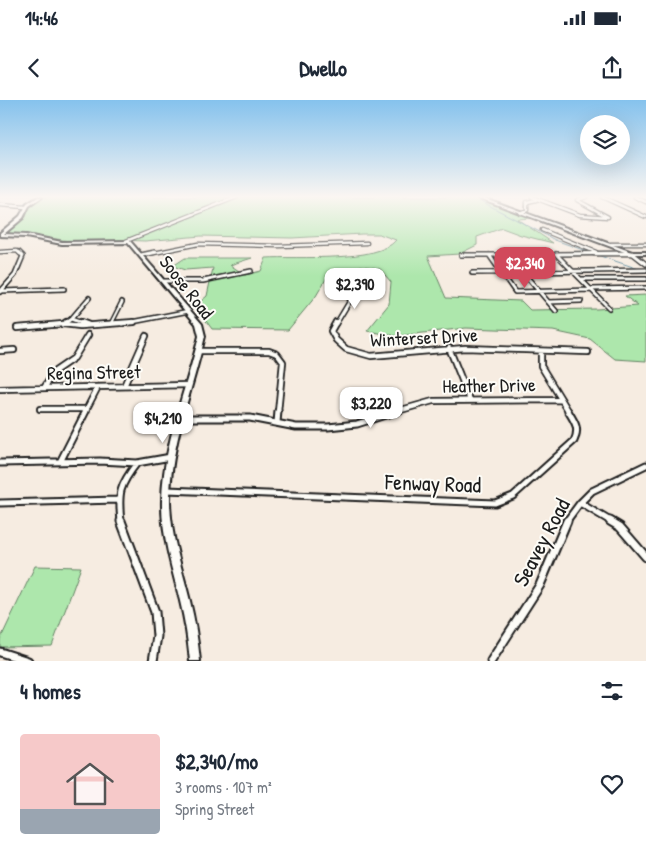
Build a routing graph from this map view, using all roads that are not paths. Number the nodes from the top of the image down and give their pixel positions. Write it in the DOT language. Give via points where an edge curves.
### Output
graph roads {
  1 [pos="15,223"];
  2 [pos="171,223"];
  3 [pos="552,223"];
  4 [pos="542,230"];
  5 [pos="0,235"];
  6 [pos="126,241"];
  7 [pos="367,243"];
  8 [pos="611,244"];
  9 [pos="646,244"];
  10 [pos="0,252"];
  11 [pos="632,253"];
  12 [pos="646,253"];
  13 [pos="598,254"];
  14 [pos="141,255"];
  15 [pos="461,255"];
  16 [pos="489,255"];
  17 [pos="508,255"];
  18 [pos="537,255"];
  19 [pos="646,264"];
  20 [pos="522,271"];
  21 [pos="573,271"];
  22 [pos="646,271"];
  23 [pos="251,272"];
  24 [pos="501,272"];
  25 [pos="472,273"];
  26 [pos="363,279"];
  27 [pos="646,279"];
  28 [pos="582,280"];
  29 [pos="164,281"];
  30 [pos="646,288"];
  31 [pos="64,289"];
  32 [pos="591,289"];
  33 [pos="0,291"];
  34 [pos="539,292"];
  35 [pos="89,298"];
  36 [pos="581,301"];
  37 [pos="122,302"];
  38 [pos="548,302"];
  39 [pos="610,308"];
  40 [pos="189,311"];
  41 [pos="556,312"];
  42 [pos="72,319"];
  43 [pos="63,324"];
  44 [pos="111,324"];
  45 [pos="89,325"];
  46 [pos="16,328"];
  47 [pos="88,335"];
  48 [pos="146,336"];
  49 [pos="449,348"];
  50 [pos="14,350"];
  51 [pos="0,351"];
  52 [pos="199,351"];
  53 [pos="541,351"];
  54 [pos="588,352"];
  55 [pos="189,385"];
  56 [pos="124,386"];
  57 [pos="98,387"];
  58 [pos="44,388"];
  59 [pos="0,389"];
  60 [pos="371,399"];
  61 [pos="470,400"];
  62 [pos="561,400"];
  63 [pos="86,408"];
  64 [pos="40,409"];
  65 [pos="382,414"];
  66 [pos="181,418"];
  67 [pos="277,423"];
  68 [pos="171,457"];
  69 [pos="60,462"];
  70 [pos="0,463"];
  71 [pos="137,463"];
  72 [pos="646,465"];
  73 [pos="167,490"];
  74 [pos="118,500"];
  75 [pos="0,502"];
  76 [pos="580,503"];
  77 [pos="646,557"];
  78 [pos="0,652"];
  79 [pos="28,661"];
  80 [pos="153,661"];
  81 [pos="195,661"];
  82 [pos="490,661"];
  1 -- 5 [label="street"];
  2 -- 6 [label="street"];
  3 -- 8 [label="street"];
  4 -- 13 [label="street"];
  5 -- 6 [label="street" via="26,236 62,244"];
  6 -- 14 [label="street, Soose Road"];
  7 -- 14 [label="street" via="198,244"];
  8 -- 9 [label="street"];
  8 -- 11 [label="street"];
  10 -- 33 [label="street" via="17,251 23,256 15,275"];
  11 -- 12 [label="street"];
  11 -- 13 [label="street"];
  11 -- 19 [label="street"];
  13 -- 21 [label="street" via="556,254"];
  14 -- 29 [label="street, Soose Road"];
  15 -- 16 [label="street"];
  16 -- 17 [label="street"];
  16 -- 24 [label="street"];
  17 -- 18 [label="street"];
  17 -- 20 [label="street"];
  20 -- 21 [label="street"];
  20 -- 24 [label="street"];
  20 -- 34 [label="street"];
  21 -- 22 [label="street"];
  21 -- 28 [label="street"];
  23 -- 29 [label="street" via="203,281"];
  24 -- 25 [label="street"];
  24 -- 34 [label="street" via="515,292"];
  26 -- 49 [label="street, Winterset Drive" via="331,332 340,345 359,354 378,355"];
  27 -- 28 [label="street"];
  28 -- 32 [label="street"];
  29 -- 40 [label="street, Soose Road"];
  30 -- 32 [label="street"];
  31 -- 33 [label="street"];
  32 -- 34 [label="street"];
  32 -- 39 [label="street"];
  34 -- 38 [label="street"];
  35 -- 42 [label="street"];
  36 -- 38 [label="street"];
  37 -- 44 [label="street"];
  38 -- 41 [label="street"];
  40 -- 44 [label="street" via="145,322"];
  40 -- 52 [label="street, Soose Road" via="201,329"];
  42 -- 43 [label="street"];
  42 -- 45 [label="street"];
  43 -- 45 [label="street"];
  43 -- 46 [label="street"];
  44 -- 45 [label="street"];
  47 -- 58 [label="street" via="74,358 55,371"];
  48 -- 56 [label="street"];
  49 -- 53 [label="street, Winterset Drive"];
  49 -- 61 [label="street"];
  50 -- 51 [label="street"];
  52 -- 55 [label="street, Soose Road"];
  52 -- 67 [label="street" via="269,351 277,354 283,362"];
  53 -- 54 [label="street, Winterset Drive"];
  53 -- 62 [label="street, Fenway Road" via="541,366"];
  55 -- 56 [label="street, Regina Street"];
  55 -- 66 [label="street, Soose Road"];
  56 -- 57 [label="street, Regina Street"];
  57 -- 58 [label="street, Regina Street"];
  57 -- 63 [label="street"];
  58 -- 59 [label="street, Regina Street"];
  60 -- 65 [label="street"];
  61 -- 62 [label="street, Heather Drive"];
  61 -- 65 [label="street, Heather Drive" via="433,401"];
  62 -- 73 [label="street, Fenway Road" via="576,423 578,433 574,441 513,496 494,503"];
  63 -- 64 [label="street"];
  63 -- 69 [label="street"];
  65 -- 67 [label="street, Heather Drive" via="357,424 328,427 296,427"];
  66 -- 67 [label="street, Heather Drive" via="250,418"];
  66 -- 68 [label="street, Soose Road"];
  68 -- 71 [label="street"];
  68 -- 73 [label="street, Soose Road"];
  69 -- 70 [label="street"];
  69 -- 71 [label="street"];
  71 -- 74 [label="street" via="124,478"];
  72 -- 76 [label="street, Seavey Road" via="592,491"];
  73 -- 81 [label="street, Soose Road" via="167,515"];
  74 -- 75 [label="street"];
  74 -- 80 [label="street" via="119,518 158,621 158,644"];
  76 -- 77 [label="street" via="620,527"];
  76 -- 82 [label="street, Seavey Road" via="564,526 540,585"];
  78 -- 79 [label="street"];
}
